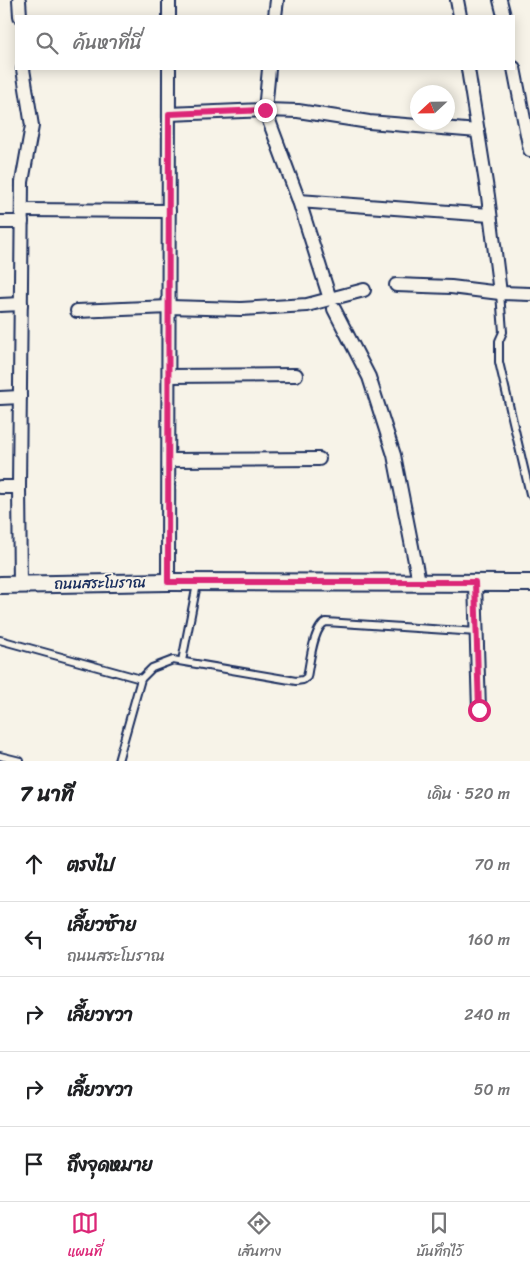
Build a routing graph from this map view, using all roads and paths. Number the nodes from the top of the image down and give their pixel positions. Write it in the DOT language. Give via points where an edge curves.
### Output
graph roads {
  1 [pos="19,0"];
  2 [pos="169,0"];
  3 [pos="277,0"];
  4 [pos="457,0"];
  5 [pos="500,0"];
  6 [pos="20,15"];
  7 [pos="169,15"];
  8 [pos="274,15"];
  9 [pos="460,15"];
  10 [pos="504,15"];
  11 [pos="23,70"];
  12 [pos="169,70"];
  13 [pos="269,70"];
  14 [pos="468,70"];
  15 [pos="514,70"];
  16 [pos="265,110"];
  17 [pos="169,114"];
  18 [pos="478,131"];
  19 [pos="530,150"];
  20 [pos="298,201"];
  21 [pos="169,211"];
  22 [pos="490,215"];
  23 [pos="22,216"];
  24 [pos="0,222"];
  25 [pos="396,285"];
  26 [pos="364,290"];
  27 [pos="500,293"];
  28 [pos="530,294"];
  29 [pos="21,304"];
  30 [pos="332,304"];
  31 [pos="0,306"];
  32 [pos="169,307"];
  33 [pos="76,311"];
  34 [pos="296,375"];
  35 [pos="169,376"];
  36 [pos="20,397"];
  37 [pos="0,398"];
  38 [pos="319,459"];
  39 [pos="168,460"];
  40 [pos="0,487"];
  41 [pos="19,487"];
  42 [pos="530,494"];
  43 [pos="168,582"];
  44 [pos="198,582"];
  45 [pos="419,582"];
  46 [pos="475,582"];
  47 [pos="530,583"];
  48 [pos="0,585"];
  49 [pos="20,585"];
  50 [pos="477,632"];
  51 [pos="0,640"];
  52 [pos="182,661"];
  53 [pos="141,679"];
  54 [pos="479,710"];
  55 [pos="0,756"];
  56 [pos="20,761"];
  57 [pos="118,761"];
  1 -- 6 [label="street"];
  2 -- 7 [label="street"];
  3 -- 8 [label="street"];
  4 -- 9 [label="street"];
  5 -- 10 [label="street"];
  11 -- 23 [label="street" via="32,126 22,182"];
  12 -- 17 [label="street"];
  13 -- 16 [label="street"];
  14 -- 18 [label="street"];
  15 -- 19 [label="street"];
  16 -- 17 [label="street"];
  16 -- 18 [label="street"];
  16 -- 20 [label="street"];
  17 -- 21 [label="street"];
  18 -- 22 [label="street"];
  20 -- 22 [label="street"];
  20 -- 30 [label="street"];
  21 -- 23 [label="street"];
  21 -- 32 [label="street"];
  22 -- 27 [label="street"];
  23 -- 24 [label="street"];
  23 -- 29 [label="street"];
  25 -- 27 [label="street"];
  26 -- 30 [label="street"];
  27 -- 28 [label="street"];
  27 -- 42 [label="lane" via="503,332 499,342 499,362"];
  29 -- 31 [label="street"];
  29 -- 36 [label="street"];
  30 -- 32 [label="street" via="241,309"];
  30 -- 45 [label="street" via="369,377 394,455"];
  32 -- 33 [label="street"];
  32 -- 35 [label="street"];
  34 -- 35 [label="street"];
  35 -- 39 [label="street"];
  36 -- 37 [label="street"];
  36 -- 41 [label="street"];
  38 -- 39 [label="street"];
  39 -- 43 [label="street"];
  40 -- 41 [label="street"];
  41 -- 49 [label="street"];
  43 -- 44 [label="street, ถนนสระโบราณ"];
  43 -- 49 [label="street, ถนนสระโบราณ"];
  44 -- 45 [label="street, ถนนสระโบราณ"];
  44 -- 52 [label="lane"];
  45 -- 46 [label="street, ถนนสระโบราณ"];
  46 -- 47 [label="street, ถนนสระโบราณ"];
  46 -- 50 [label="street"];
  48 -- 49 [label="street, ถนนสระโบราณ"];
  50 -- 52 [label="lane" via="326,622 316,632 307,677 296,681"];
  50 -- 54 [label="street"];
  51 -- 53 [label="lane"];
  52 -- 53 [label="lane" via="173,660 152,668"];
  53 -- 57 [label="lane"];
  55 -- 56 [label="lane"];
}
